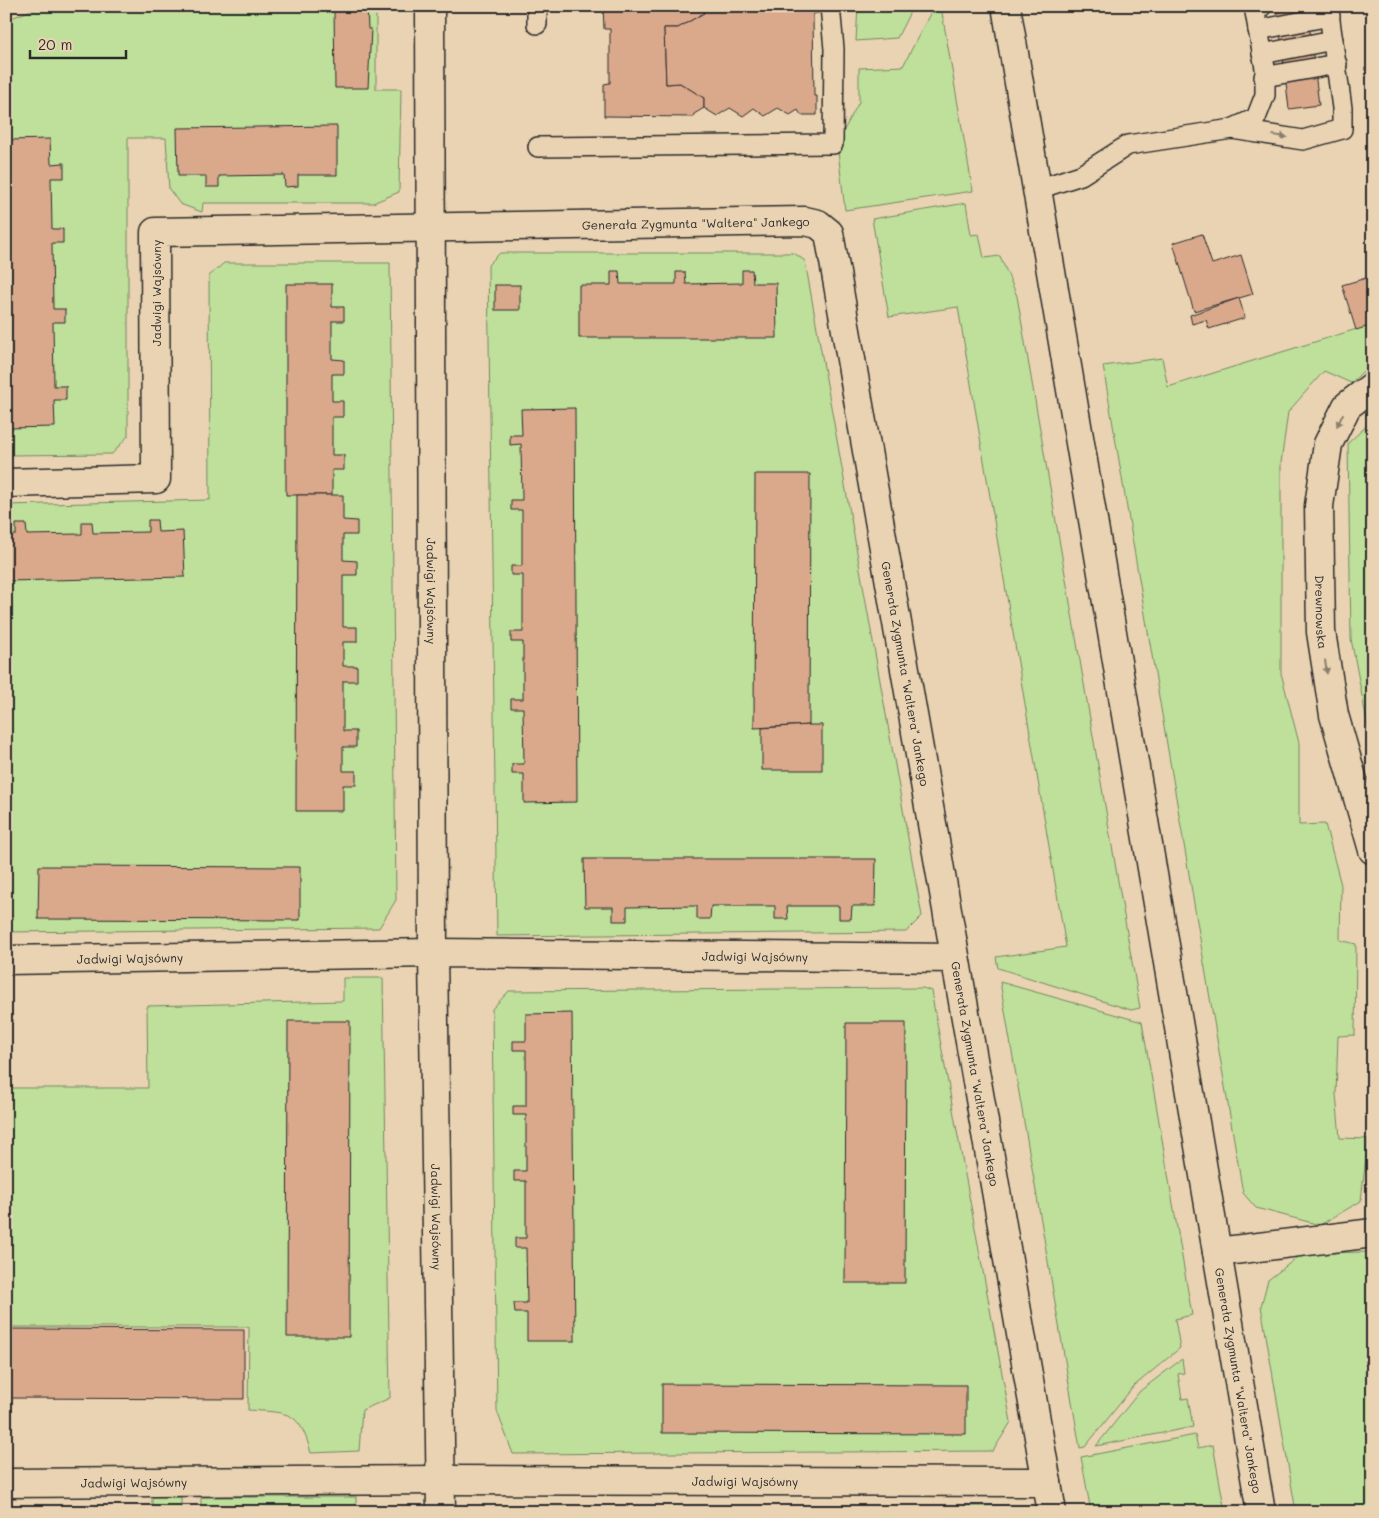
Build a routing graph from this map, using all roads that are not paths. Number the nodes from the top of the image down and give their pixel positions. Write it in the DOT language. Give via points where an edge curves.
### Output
graph roads {
  1 [pos="430,6"];
  2 [pos="830,6"];
  3 [pos="1006,6"];
  4 [pos="1329,11"];
  5 [pos="1257,14"];
  6 [pos="1333,40"];
  7 [pos="1262,54"];
  8 [pos="1337,64"];
  9 [pos="1264,77"];
  10 [pos="1232,129"];
  11 [pos="538,148"];
  12 [pos="1038,189"];
  13 [pos="431,228"];
  14 [pos="1373,386"];
  15 [pos="6,483"];
  16 [pos="1373,850"];
  17 [pos="433,953"];
  18 [pos="956,958"];
  19 [pos="6,960"];
  20 [pos="1373,1233"];
  21 [pos="1217,1252"];
  22 [pos="441,1480"];
  23 [pos="1047,1482"];
  24 [pos="6,1483"];
  25 [pos="441,1512"];
  26 [pos="1052,1512"];
  27 [pos="1261,1512"];
  1 -- 13 [label="street, Jadwigi Wajsówny"];
  2 -- 11 [label="lane" via="834,49 832,144"];
  3 -- 12 [label="street, Generała Zygmunta \"Waltera\" Jankego"];
  4 -- 5 [label="lane"];
  4 -- 6 [label="lane"];
  5 -- 7 [label="lane"];
  6 -- 7 [label="lane"];
  6 -- 8 [label="lane"];
  7 -- 9 [label="lane"];
  8 -- 9 [label="lane"];
  10 -- 8 [label="lane, one-way" via="1304,140 1342,128"];
  9 -- 10 [label="lane" via="1265,95 1256,118"];
  10 -- 12 [label="lane" via="1128,145 1081,175"];
  12 -- 21 [label="street, Generała Zygmunta \"Waltera\" Jankego"];
  13 -- 15 [label="street, Jadwigi Wajsówny" via="155,232 156,479"];
  13 -- 17 [label="street, Jadwigi Wajsówny"];
  13 -- 18 [label="street, Generała Zygmunta \"Waltera\" Jankego" via="806,221 818,224 829,233"];
  14 -- 16 [label="street, Drewnowska, one-way" via="1347,406 1328,444 1319,506 1321,632 1334,715"];
  17 -- 18 [label="street, Jadwigi Wajsówny"];
  17 -- 19 [label="street, Jadwigi Wajsówny"];
  17 -- 22 [label="street, Jadwigi Wajsówny"];
  18 -- 23 [label="street, Generała Zygmunta \"Waltera\" Jankego"];
  20 -- 21 [label="street"];
  21 -- 27 [label="street, Generała Zygmunta \"Waltera\" Jankego"];
  22 -- 23 [label="street, Jadwigi Wajsówny"];
  22 -- 24 [label="street, Jadwigi Wajsówny"];
  22 -- 25 [label="street, Jadwigi Wajsówny"];
  23 -- 26 [label="street, Generała Zygmunta \"Waltera\" Jankego"];
}
